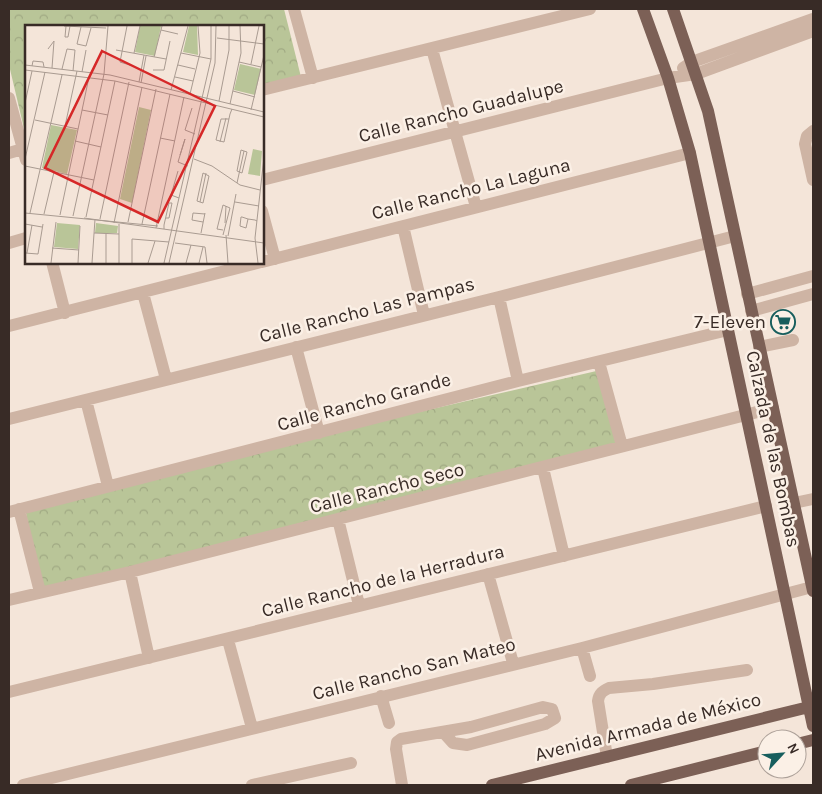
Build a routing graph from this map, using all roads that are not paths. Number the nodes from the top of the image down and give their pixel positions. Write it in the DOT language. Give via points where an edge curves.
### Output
graph roads {
  1 [pos="294,9"];
  2 [pos="590,9"];
  3 [pos="643,9"];
  4 [pos="673,9"];
  5 [pos="813,18"];
  6 [pos="813,31"];
  7 [pos="432,49"];
  8 [pos="694,68"];
  9 [pos="313,78"];
  10 [pos="668,78"];
  11 [pos="264,90"];
  12 [pos="9,98"];
  13 [pos="457,132"];
  14 [pos="810,133"];
  15 [pos="25,152"];
  16 [pos="9,153"];
  17 [pos="690,154"];
  18 [pos="264,180"];
  19 [pos="813,180"];
  20 [pos="476,207"];
  21 [pos="264,218"];
  22 [pos="403,226"];
  23 [pos="734,236"];
  24 [pos="25,238"];
  25 [pos="9,242"];
  26 [pos="710,242"];
  27 [pos="275,259"];
  28 [pos="264,262"];
  29 [pos="53,264"];
  30 [pos="254,264"];
  31 [pos="813,276"];
  32 [pos="143,293"];
  33 [pos="748,294"];
  34 [pos="813,294"];
  35 [pos="499,297"];
  36 [pos="751,311"];
  37 [pos="65,313"];
  38 [pos="424,315"];
  39 [pos="9,326"];
  40 [pos="728,330"];
  41 [pos="793,340"];
  42 [pos="296,347"];
  43 [pos="759,347"];
  44 [pos="599,362"];
  45 [pos="166,379"];
  46 [pos="518,381"];
  47 [pos="86,400"];
  48 [pos="773,408"];
  49 [pos="746,415"];
  50 [pos="9,419"];
  51 [pos="319,433"];
  52 [pos="622,446"];
  53 [pos="543,468"];
  54 [pos="108,486"];
  55 [pos="813,499"];
  56 [pos="794,503"];
  57 [pos="766,506"];
  58 [pos="14,511"];
  59 [pos="338,519"];
  60 [pos="564,556"];
  61 [pos="130,572"];
  62 [pos="488,574"];
  63 [pos="813,589"];
  64 [pos="40,592"];
  65 [pos="784,594"];
  66 [pos="9,600"];
  67 [pos="359,604"];
  68 [pos="228,640"];
  69 [pos="582,648"];
  70 [pos="149,658"];
  71 [pos="513,663"];
  72 [pos="747,670"];
  73 [pos="590,676"];
  74 [pos="9,692"];
  75 [pos="381,696"];
  76 [pos="811,706"];
  77 [pos="389,723"];
  78 [pos="813,726"];
  79 [pos="252,728"];
  80 [pos="444,733"];
  81 [pos="757,754"];
  82 [pos="607,757"];
  83 [pos="351,763"];
  84 [pos="24,785"];
  85 [pos="252,785"];
  86 [pos="402,785"];
  87 [pos="492,785"];
  88 [pos="631,785"];
  1 -- 9 [label="street"];
  2 -- 7 [label="street"];
  3 -- 10 [label="main road, Calzada de las Bombas"];
  4 -- 8 [label="main road, Calzada de las Bombas"];
  5 -- 8 [label="street"];
  6 -- 8 [label="street"];
  7 -- 9 [label="street"];
  7 -- 13 [label="street"];
  8 -- 10 [label="street, Calle Rancho Guadalupe"];
  8 -- 23 [label="main road, Calzada de las Bombas" via="708,111"];
  9 -- 11 [label="street"];
  10 -- 13 [label="street, Calle Rancho Guadalupe"];
  10 -- 17 [label="main road, Calzada de las Bombas"];
  12 -- 15 [label="street"];
  13 -- 18 [label="street, Calle Rancho Guadalupe"];
  13 -- 20 [label="street"];
  14 -- 19 [label="street" via="805,144"];
  15 -- 16 [label="street"];
  17 -- 20 [label="street, Calle Rancho La Laguna"];
  17 -- 26 [label="main road, Calzada de las Bombas"];
  20 -- 22 [label="street, Calle Rancho La Laguna"];
  21 -- 27 [label="street"];
  22 -- 27 [label="street, Calle Rancho La Laguna"];
  22 -- 38 [label="street"];
  23 -- 26 [label="street, Calle Rancho Las Pampas"];
  23 -- 33 [label="main road, Calzada de las Bombas"];
  24 -- 25 [label="street"];
  26 -- 35 [label="street, Calle Rancho Las Pampas"];
  26 -- 40 [label="main road, Calzada de las Bombas"];
  27 -- 28 [label="street, Calle Rancho La Laguna"];
  29 -- 37 [label="street"];
  30 -- 32 [label="street, Calle Rancho La Laguna"];
  31 -- 33 [label="street"];
  32 -- 37 [label="street, Calle Rancho La Laguna"];
  32 -- 45 [label="street"];
  33 -- 36 [label="main road, Calzada de las Bombas"];
  34 -- 36 [label="street"];
  35 -- 38 [label="street, Calle Rancho Las Pampas"];
  35 -- 46 [label="street"];
  36 -- 43 [label="main road, Calzada de las Bombas"];
  37 -- 39 [label="street, Calle Rancho La Laguna"];
  38 -- 42 [label="street, Calle Rancho Las Pampas"];
  40 -- 44 [label="street, Calle Rancho Grande"];
  40 -- 49 [label="main road, Calzada de las Bombas"];
  41 -- 43 [label="street"];
  42 -- 45 [label="street, Calle Rancho Las Pampas"];
  42 -- 51 [label="street"];
  43 -- 48 [label="main road, Calzada de las Bombas"];
  44 -- 46 [label="street, Calle Rancho Grande"];
  44 -- 52 [label="street"];
  45 -- 47 [label="street, Calle Rancho Las Pampas"];
  46 -- 51 [label="street, Calle Rancho Grande"];
  47 -- 50 [label="street, Calle Rancho Las Pampas"];
  47 -- 54 [label="street"];
  48 -- 49 [label="street, Calle Rancho Seco"];
  48 -- 56 [label="main road, Calzada de las Bombas"];
  49 -- 52 [label="street, Calle Rancho Seco"];
  49 -- 57 [label="main road, Calzada de las Bombas"];
  51 -- 54 [label="street, Calle Rancho Grande"];
  52 -- 53 [label="street, Calle Rancho Seco"];
  53 -- 59 [label="street, Calle Rancho Seco"];
  53 -- 60 [label="street"];
  54 -- 58 [label="street, Calle Rancho Grande"];
  55 -- 56 [label="street"];
  56 -- 63 [label="main road, Calzada de las Bombas"];
  57 -- 60 [label="street, Calle Rancho de la Herradura"];
  57 -- 65 [label="main road, Calzada de las Bombas"];
  58 -- 64 [label="street"];
  59 -- 61 [label="street, Calle Rancho Seco"];
  59 -- 67 [label="street"];
  60 -- 62 [label="street, Calle Rancho de la Herradura"];
  61 -- 64 [label="street, Calle Rancho Seco"];
  61 -- 70 [label="street"];
  62 -- 67 [label="street, Calle Rancho de la Herradura"];
  62 -- 71 [label="street"];
  63 -- 65 [label="street, Calle Rancho San Mateo"];
  64 -- 66 [label="street, Calle Rancho Seco"];
  65 -- 69 [label="street, Calle Rancho San Mateo"];
  65 -- 76 [label="main road, Calzada de las Bombas"];
  67 -- 68 [label="street, Calle Rancho de la Herradura"];
  68 -- 70 [label="street, Calle Rancho de la Herradura"];
  68 -- 79 [label="street"];
  69 -- 71 [label="street, Calle Rancho San Mateo"];
  69 -- 73 [label="street"];
  70 -- 74 [label="street, Calle Rancho de la Herradura"];
  71 -- 75 [label="street, Calle Rancho San Mateo"];
  72 -- 82 [label="street" via="609,688 599,695"];
  75 -- 77 [label="street"];
  75 -- 79 [label="street, Calle Rancho San Mateo"];
  76 -- 78 [label="main road, Calzada de las Bombas"];
  76 -- 82 [label="main road, Avenida Armada de México"];
  79 -- 84 [label="street, Calle Rancho San Mateo"];
  80 -- 80 [label="street" via="543,707 552,709 555,718 545,724 467,745 453,743"];
  80 -- 86 [label="street" via="397,742"];
  81 -- 88 [label="main road"];
  82 -- 87 [label="main road, Avenida Armada de México"];
  83 -- 85 [label="street"];
}
